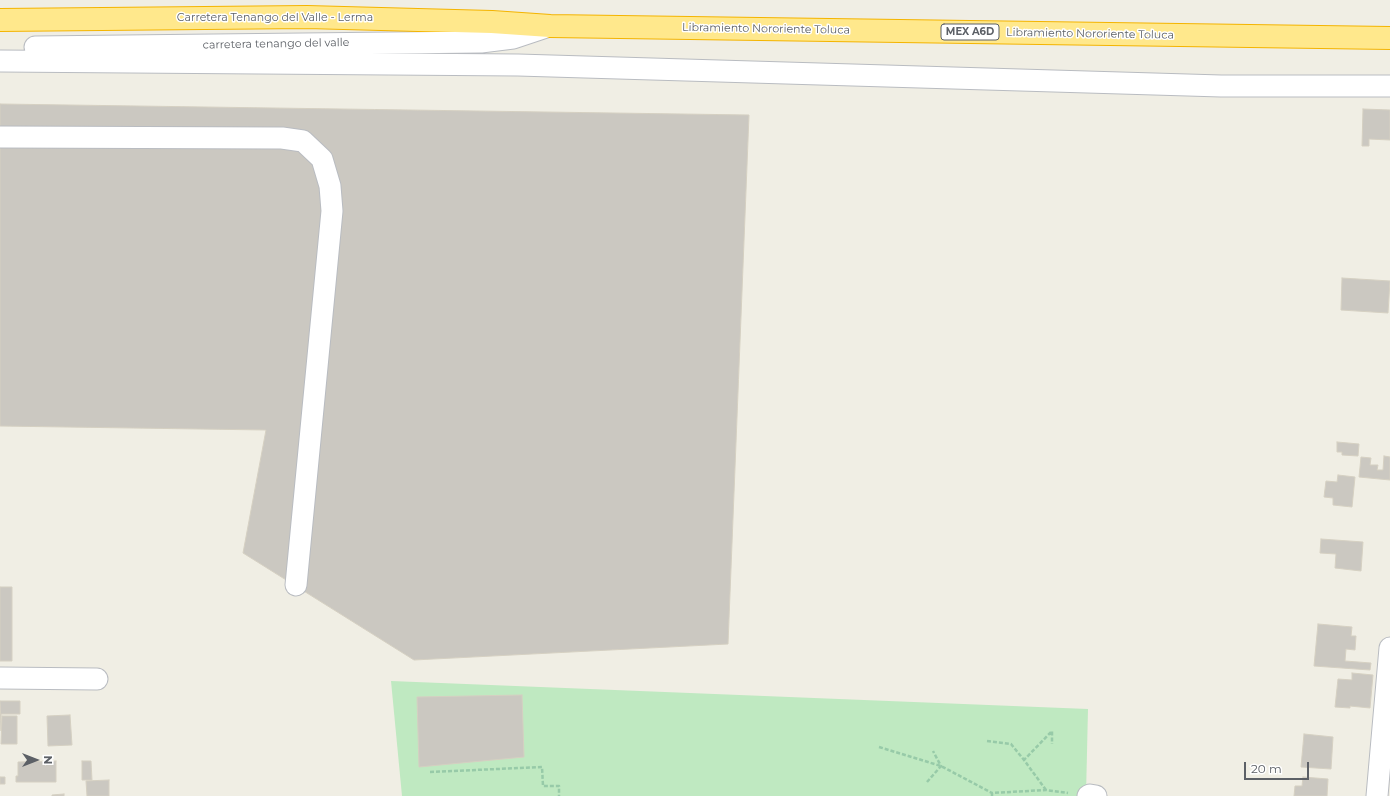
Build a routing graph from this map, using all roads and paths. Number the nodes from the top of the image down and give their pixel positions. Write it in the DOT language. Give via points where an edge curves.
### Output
graph roads {
  1 [pos="0,20"];
  2 [pos="550,26"];
  3 [pos="1390,38"];
  4 [pos="0,48"];
  5 [pos="0,61"];
  6 [pos="1390,86"];
  7 [pos="0,137"];
  8 [pos="296,585"];
  9 [pos="1390,648"];
  10 [pos="0,678"];
  11 [pos="97,679"];
  12 [pos="988,741"];
  13 [pos="1052,744"];
  14 [pos="879,747"];
  15 [pos="933,751"];
  16 [pos="1024,760"];
  17 [pos="941,766"];
  18 [pos="430,772"];
  19 [pos="927,782"];
  20 [pos="1046,790"];
  21 [pos="992,795"];
  22 [pos="559,796"];
  23 [pos="1091,796"];
  24 [pos="1377,796"];
  1 -- 2 [label="highway, Carretera Tenango del Valle - Lerma" via="307,17"];
  2 -- 3 [label="highway, Libramiento Nororiente Toluca / MEX A6D"];
  2 -- 4 [label="street, carretera tenango del valle" via="513,38 481,42"];
  5 -- 6 [label="street" via="518,65 1221,86"];
  7 -- 8 [label="street" via="282,138 303,141 322,159 330,186 332,211"];
  9 -- 24 [label="street"];
  10 -- 11 [label="street"];
  12 -- 16 [label="path" via="1011,744"];
  13 -- 16 [label="path" via="1052,731"];
  14 -- 17 [label="path"];
  15 -- 17 [label="path"];
  16 -- 20 [label="path"];
  17 -- 19 [label="path"];
  17 -- 21 [label="path"];
  18 -- 22 [label="path" via="542,767 543,786 559,786"];
  20 -- 21 [label="path"];
  20 -- 23 [label="path"];
}
